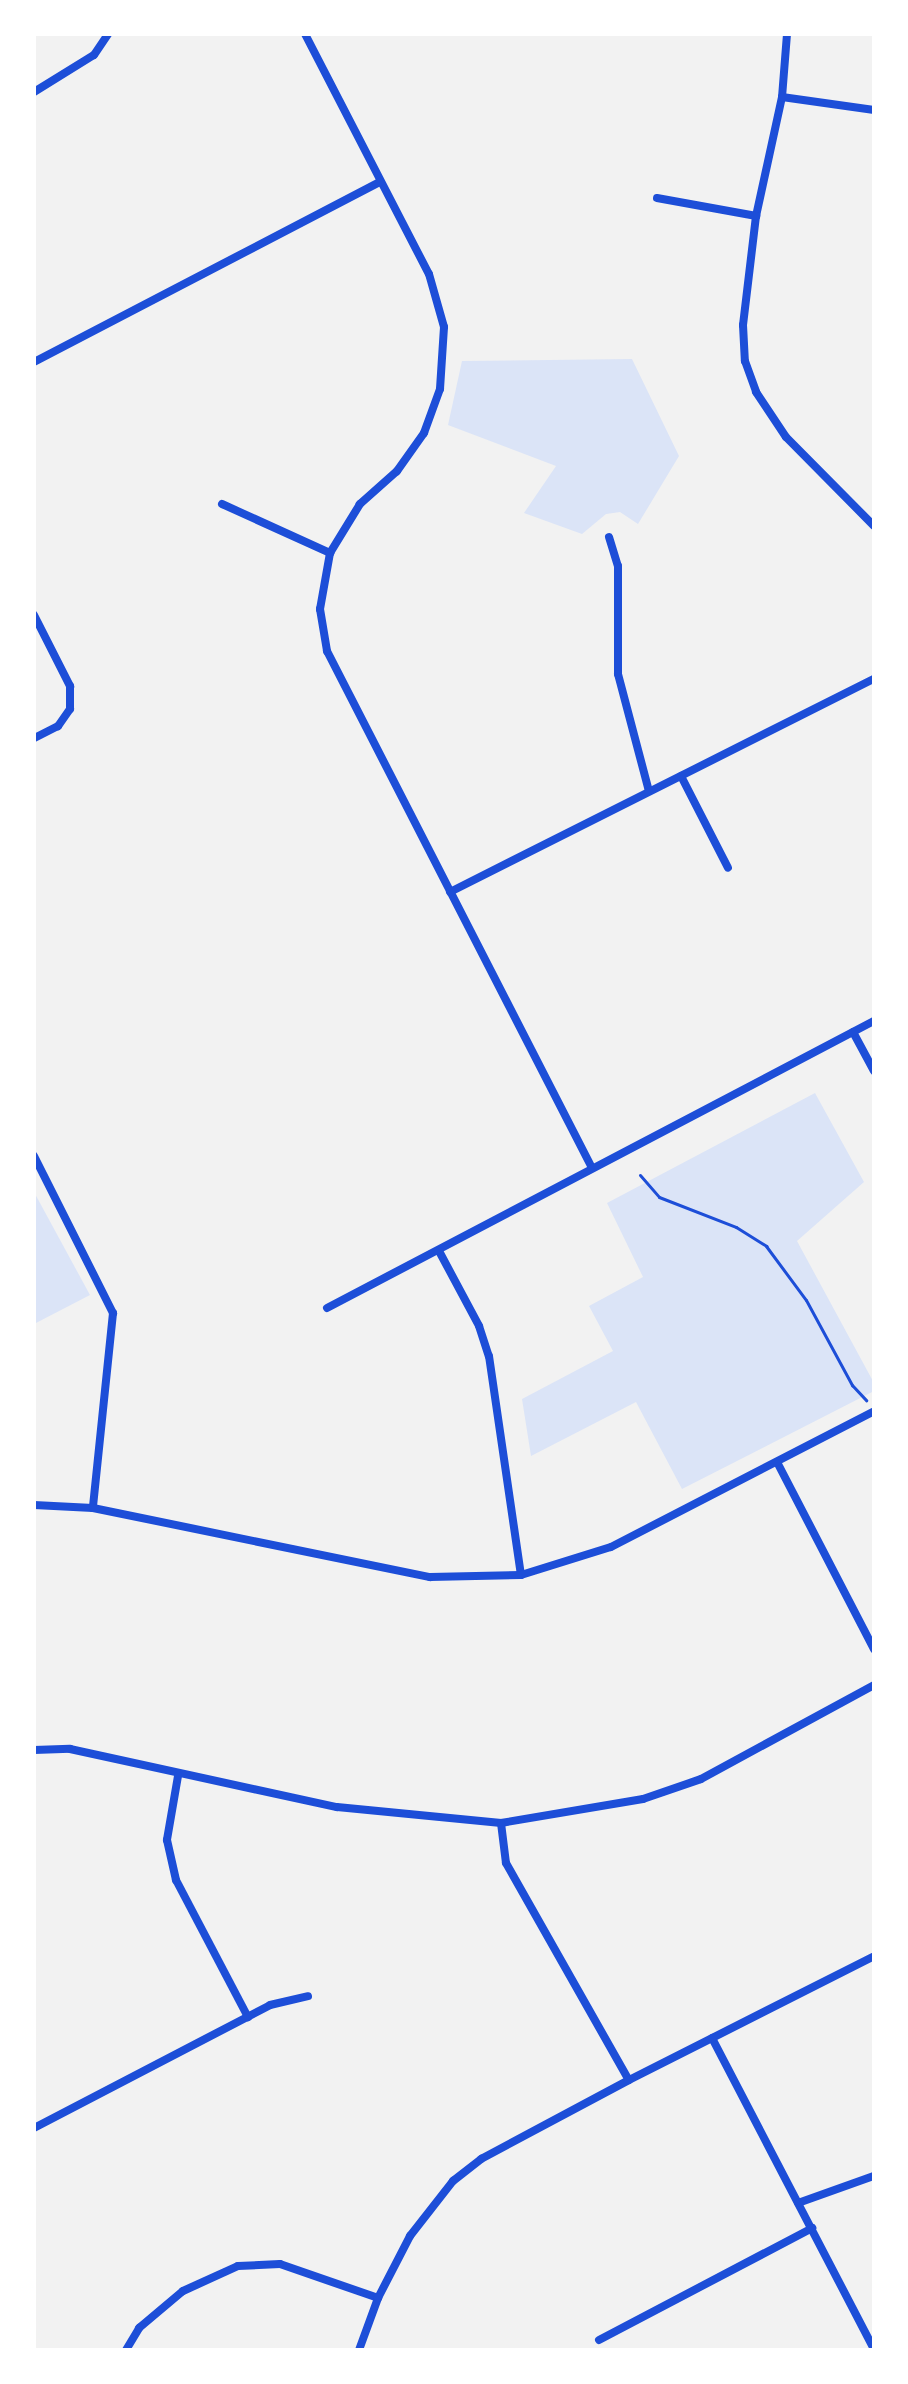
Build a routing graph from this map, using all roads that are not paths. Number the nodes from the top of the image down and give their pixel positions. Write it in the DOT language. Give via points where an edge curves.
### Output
graph roads {
  1 [pos="108,34"];
  2 [pos="305,34"];
  3 [pos="787,34"];
  4 [pos="34,92"];
  5 [pos="782,97"];
  6 [pos="874,110"];
  7 [pos="380,182"];
  8 [pos="657,198"];
  9 [pos="756,216"];
  10 [pos="34,362"];
  11 [pos="222,504"];
  12 [pos="874,526"];
  13 [pos="609,537"];
  14 [pos="330,553"];
  15 [pos="34,615"];
  16 [pos="874,679"];
  17 [pos="34,738"];
  18 [pos="681,776"];
  19 [pos="649,791"];
  20 [pos="728,868"];
  21 [pos="450,892"];
  22 [pos="874,1021"];
  23 [pos="853,1032"];
  24 [pos="874,1071"];
  25 [pos="34,1156"];
  26 [pos="592,1168"];
  27 [pos="439,1251"];
  28 [pos="327,1308"];
  29 [pos="874,1409"];
  30 [pos="777,1462"];
  31 [pos="34,1505"];
  32 [pos="93,1508"];
  33 [pos="521,1575"];
  34 [pos="874,1649"];
  35 [pos="874,1685"];
  36 [pos="34,1750"];
  37 [pos="178,1776"];
  38 [pos="501,1823"];
  39 [pos="874,1956"];
  40 [pos="308,1996"];
  41 [pos="248,2017"];
  42 [pos="712,2038"];
  43 [pos="629,2080"];
  44 [pos="34,2128"];
  45 [pos="874,2176"];
  46 [pos="798,2203"];
  47 [pos="812,2228"];
  48 [pos="378,2298"];
  49 [pos="599,2340"];
  50 [pos="874,2349"];
  51 [pos="126,2350"];
  52 [pos="359,2350"];
  1 -- 4 [label="street" via="94,55"];
  2 -- 7 [label="street"];
  3 -- 5 [label="street"];
  5 -- 6 [label="street"];
  5 -- 9 [label="street"];
  7 -- 10 [label="street"];
  7 -- 14 [label="street" via="429,274 444,327 440,389 424,433 397,471 360,504"];
  8 -- 9 [label="street"];
  9 -- 12 [label="street" via="743,325 745,361 756,392 786,437"];
  11 -- 14 [label="street"];
  13 -- 19 [label="street" via="618,566 618,674"];
  14 -- 21 [label="street" via="320,609 327,651"];
  15 -- 17 [label="street" via="70,686 70,709 58,726"];
  16 -- 18 [label="street"];
  18 -- 19 [label="street"];
  18 -- 20 [label="street"];
  19 -- 21 [label="street"];
  21 -- 26 [label="street"];
  22 -- 23 [label="street"];
  23 -- 24 [label="street"];
  23 -- 26 [label="street"];
  25 -- 32 [label="street" via="113,1313"];
  26 -- 27 [label="street"];
  27 -- 28 [label="street"];
  27 -- 33 [label="street" via="489,1356"];
  29 -- 30 [label="street"];
  30 -- 33 [label="street" via="611,1547"];
  30 -- 34 [label="street"];
  31 -- 32 [label="street"];
  32 -- 33 [label="street" via="430,1577"];
  35 -- 38 [label="street" via="701,1779 643,1799"];
  36 -- 37 [label="street" via="70,1749"];
  37 -- 38 [label="street" via="337,1807"];
  37 -- 41 [label="street" via="167,1840 176,1880"];
  38 -- 43 [label="street" via="506,1863"];
  39 -- 42 [label="street"];
  40 -- 41 [label="street"];
  41 -- 44 [label="street"];
  42 -- 43 [label="street"];
  42 -- 46 [label="street"];
  43 -- 48 [label="street" via="481,2159 453,2181 410,2236"];
  45 -- 46 [label="street"];
  46 -- 47 [label="street"];
  47 -- 49 [label="street"];
  47 -- 50 [label="street"];
  48 -- 51 [label="street" via="280,2264 238,2266 183,2291 139,2328"];
  48 -- 52 [label="street"];
}
